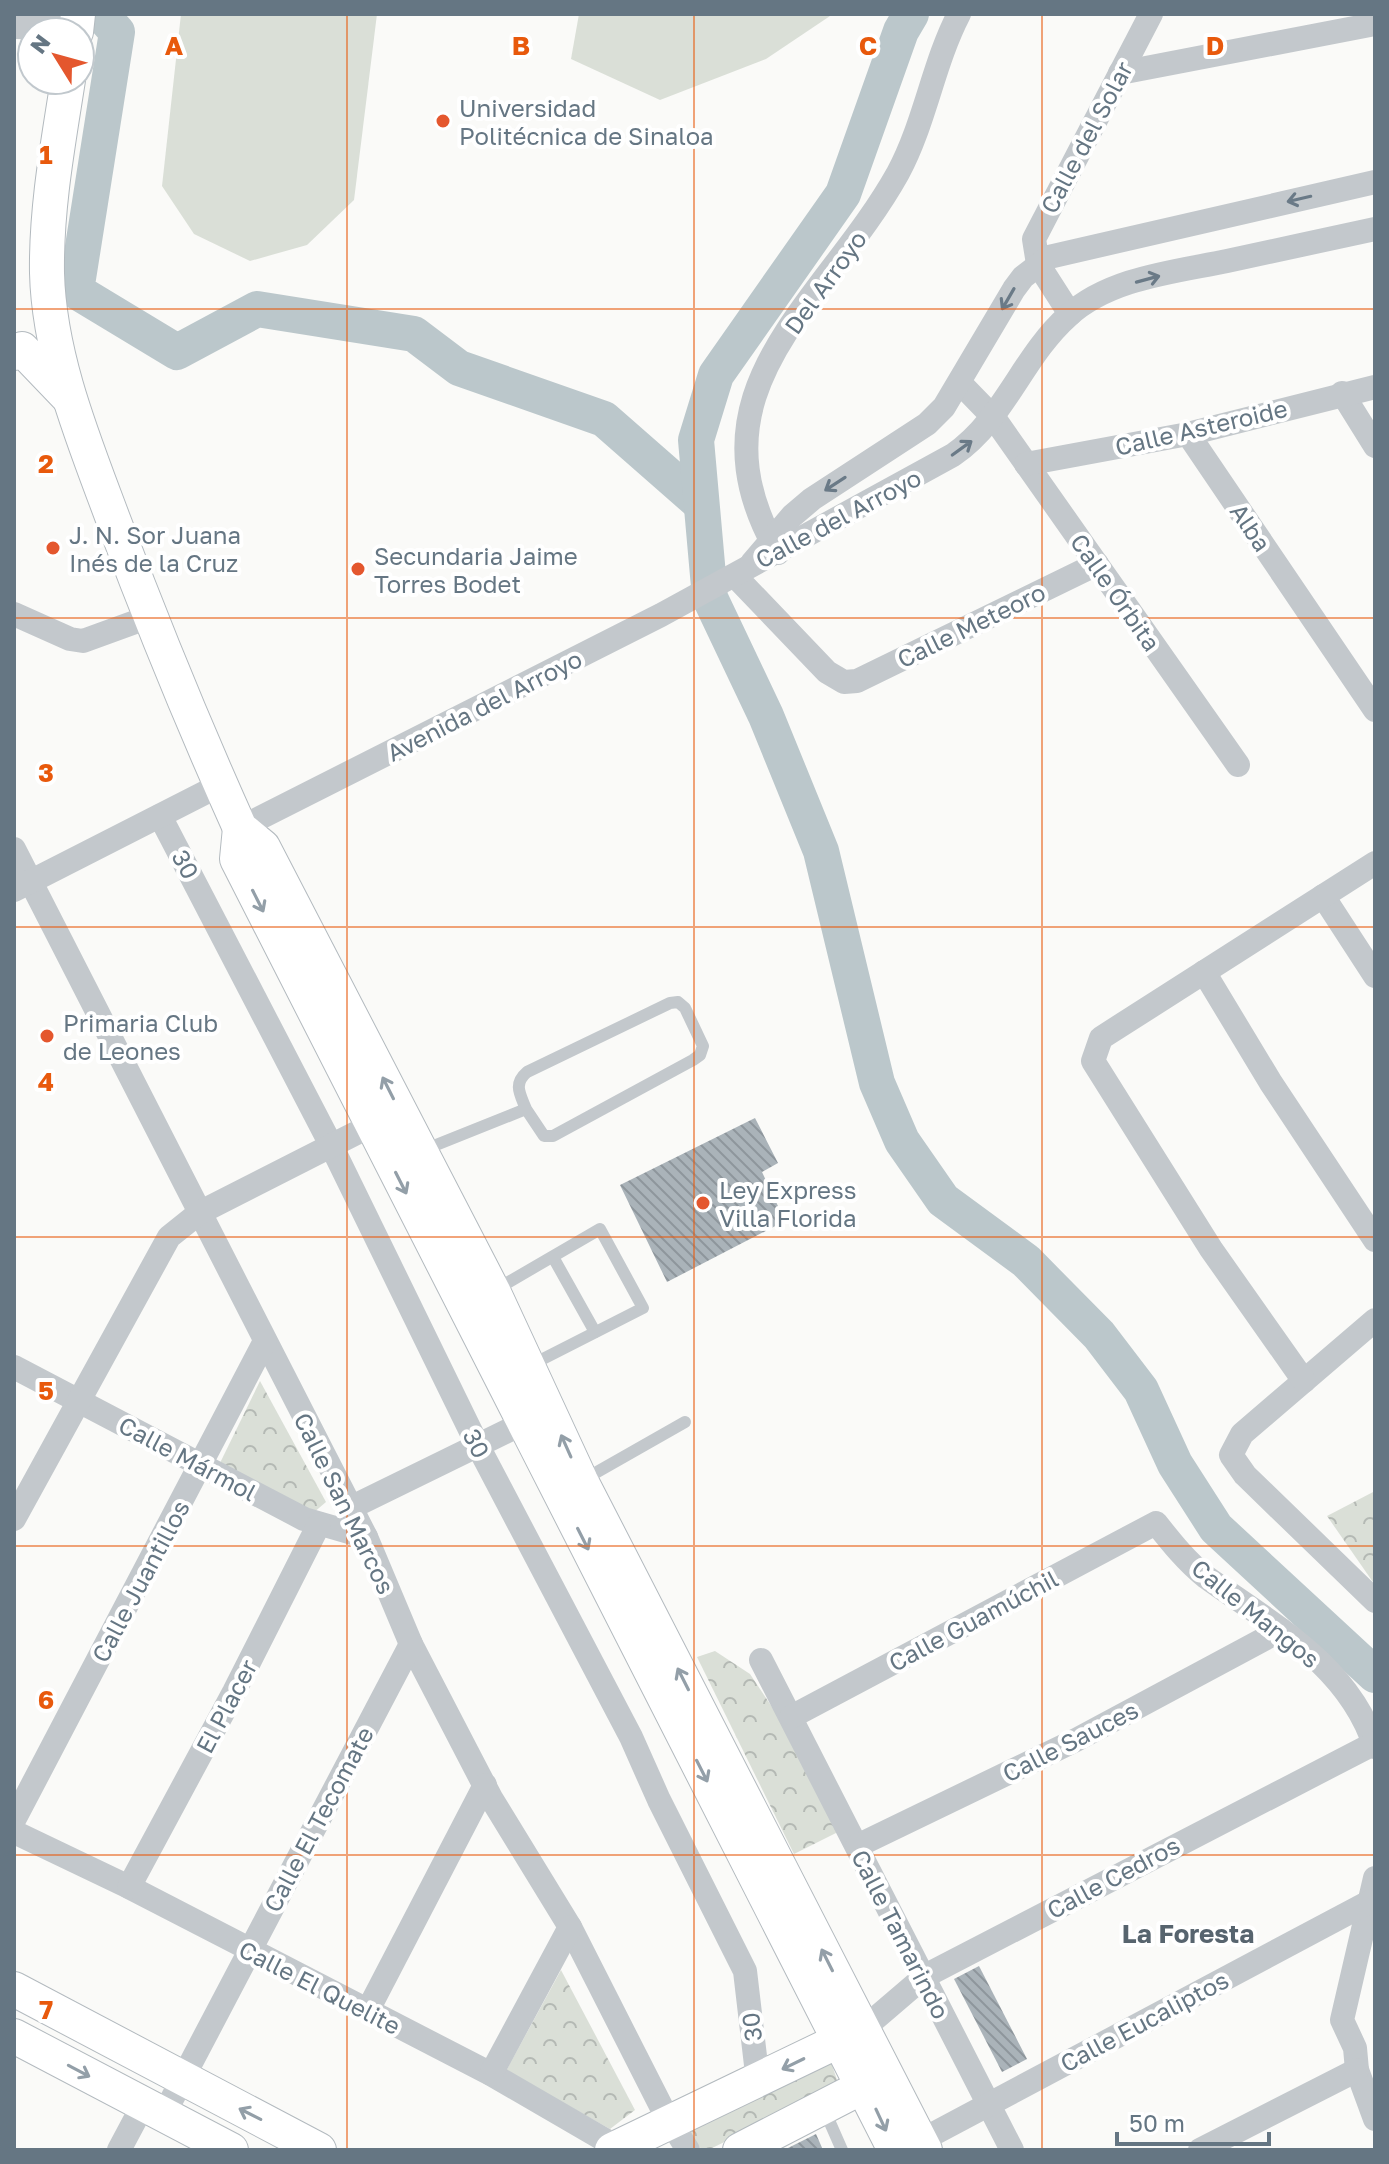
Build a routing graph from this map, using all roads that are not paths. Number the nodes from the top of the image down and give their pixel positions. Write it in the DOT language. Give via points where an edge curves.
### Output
graph roads {
  1 [pos="959,14"];
  2 [pos="1151,14"];
  3 [pos="1318,14"];
  4 [pos="1375,24"];
  5 [pos="1305,39"];
  6 [pos="1120,73"];
  7 [pos="66,96"];
  8 [pos="1375,182"];
  9 [pos="1375,229"];
  10 [pos="1038,264"];
  11 [pos="1070,314"];
  12 [pos="17,347"];
  13 [pos="961,384"];
  14 [pos="1375,387"];
  15 [pos="1342,393"];
  16 [pos="71,401"];
  17 [pos="994,418"];
  18 [pos="1188,434"];
  19 [pos="1375,446"];
  20 [pos="1026,464"];
  21 [pos="774,547"];
  22 [pos="1097,564"];
  23 [pos="737,575"];
  24 [pos="14,614"];
  25 [pos="149,617"];
  26 [pos="1375,710"];
  27 [pos="1238,765"];
  28 [pos="220,785"];
  29 [pos="160,816"];
  30 [pos="240,828"];
  31 [pos="14,849"];
  32 [pos="1375,863"];
  33 [pos="22,885"];
  34 [pos="1323,896"];
  35 [pos="1204,972"];
  36 [pos="1375,976"];
  37 [pos="526,1109"];
  38 [pos="372,1125"];
  39 [pos="331,1145"];
  40 [pos="421,1151"];
  41 [pos="199,1213"];
  42 [pos="1375,1240"];
  43 [pos="553,1257"];
  44 [pos="493,1291"];
  45 [pos="1375,1320"];
  46 [pos="595,1332"];
  47 [pos="265,1341"];
  48 [pos="528,1366"];
  49 [pos="14,1367"];
  50 [pos="1304,1381"];
  51 [pos="79,1400"];
  52 [pos="537,1417"];
  53 [pos="685,1422"];
  54 [pos="478,1446"];
  55 [pos="202,1465"];
  56 [pos="570,1486"];
  57 [pos="350,1508"];
  58 [pos="14,1519"];
  59 [pos="1156,1523"];
  60 [pos="319,1524"];
  61 [pos="366,1537"];
  62 [pos="1375,1601"];
  63 [pos="1281,1630"];
  64 [pos="411,1644"];
  65 [pos="761,1660"];
  66 [pos="791,1717"];
  67 [pos="1375,1744"];
  68 [pos="485,1785"];
  69 [pos="14,1820"];
  70 [pos="14,1832"];
  71 [pos="857,1846"];
  72 [pos="1375,1878"];
  73 [pos="129,1887"];
  74 [pos="1369,1902"];
  75 [pos="570,1927"];
  76 [pos="248,1950"];
  77 [pos="925,1976"];
  78 [pos="14,1989"];
  79 [pos="368,2010"];
  80 [pos="852,2035"];
  81 [pos="14,2036"];
  82 [pos="1357,2070"];
  83 [pos="491,2074"];
  84 [pos="874,2077"];
  85 [pos="181,2080"];
  86 [pos="758,2082"];
  87 [pos="987,2104"];
  88 [pos="823,2107"];
  89 [pos="153,2110"];
  90 [pos="1375,2119"];
  91 [pos="680,2137"];
  92 [pos="913,2147"];
  93 [pos="617,2149"];
  94 [pos="119,2150"];
  95 [pos="231,2150"];
  96 [pos="319,2150"];
  97 [pos="740,2150"];
  98 [pos="842,2150"];
  99 [pos="1012,2150"];
  100 [pos="1200,2150"];
  1 -- 21 [label="street, Del Arroyo" via="901,166 874,215 767,362 751,396 747,472 756,509"];
  2 -- 6 [label="street, Calle del Solar"];
  3 -- 5 [label="street"];
  4 -- 5 [label="street"];
  5 -- 6 [label="street"];
  6 -- 10 [label="street, Calle del Solar" via="1038,228"];
  7 -- 16 [label="street" via="48,217 47,275"];
  8 -- 10 [label="street, Calle del Arroyo, one-way" via="1069,251"];
  11 -- 9 [label="street, Calle del Arroyo, one-way" via="1102,293 1148,278"];
  10 -- 11 [label="street"];
  10 -- 13 [label="street, Calle del Arroyo, one-way" via="1014,289"];
  11 -- 17 [label="street, Calle del Arroyo" via="1035,352"];
  12 -- 16 [label="street"];
  13 -- 17 [label="street"];
  13 -- 21 [label="street, Calle del Arroyo, one-way" via="927,424 812,499"];
  14 -- 15 [label="street, Calle Asteroide"];
  15 -- 18 [label="street, Calle Asteroide"];
  15 -- 19 [label="street"];
  16 -- 25 [label="street"];
  17 -- 20 [label="street, Calle Órbita"];
  21 -- 17 [label="street, Calle del Arroyo, one-way" via="953,455"];
  18 -- 20 [label="street, Calle Asteroide"];
  18 -- 26 [label="street, Alba"];
  20 -- 22 [label="street, Calle Órbita"];
  21 -- 23 [label="street, Calle del Arroyo"];
  22 -- 23 [label="street, Calle Meteoro" via="857,681 844,682 827,672"];
  22 -- 27 [label="street, Calle Órbita"];
  23 -- 30 [label="street, Avenida del Arroyo"];
  24 -- 25 [label="street" via="83,641"];
  25 -- 28 [label="street"];
  28 -- 29 [label="street"];
  28 -- 30 [label="street"];
  29 -- 33 [label="street"];
  29 -- 39 [label="street, 30"];
  30 -- 38 [label="street, one-way" via="237,859"];
  40 -- 30 [label="street, one-way" via="263,847"];
  31 -- 33 [label="street, Calle San Marcos"];
  32 -- 34 [label="street"];
  33 -- 41 [label="street, Calle San Marcos"];
  34 -- 35 [label="street"];
  34 -- 36 [label="street"];
  35 -- 42 [label="street"];
  35 -- 50 [label="street" via="1101,1038 1093,1061 1211,1249"];
  37 -- 37 [label="lane" via="537,1130 553,1136 693,1060 703,1046 685,1008 670,1003 527,1072 518,1088"];
  37 -- 40 [label="lane"];
  38 -- 39 [label="street"];
  38 -- 52 [label="street, one-way"];
  39 -- 41 [label="street"];
  39 -- 54 [label="street, 30"];
  40 -- 44 [label="street"];
  41 -- 47 [label="street, Calle San Marcos"];
  41 -- 51 [label="street" via="159,1251"];
  43 -- 44 [label="lane"];
  43 -- 46 [label="lane"];
  43 -- 46 [label="lane" via="600,1229 643,1308"];
  44 -- 48 [label="street"];
  45 -- 50 [label="street"];
  46 -- 48 [label="lane"];
  47 -- 55 [label="street, Calle Juantillos"];
  47 -- 57 [label="street, Calle San Marcos"];
  48 -- 52 [label="street"];
  49 -- 51 [label="street, Calle Mármol"];
  50 -- 62 [label="street" via="1242,1434 1231,1455"];
  51 -- 55 [label="street, Calle Mármol"];
  51 -- 58 [label="street"];
  52 -- 54 [label="street"];
  52 -- 56 [label="street"];
  53 -- 56 [label="lane"];
  54 -- 57 [label="street"];
  54 -- 86 [label="street, 30" via="631,1737 745,1971"];
  55 -- 60 [label="street, Calle Mármol"];
  55 -- 69 [label="street, Calle Juantillos"];
  56 -- 80 [label="street"];
  57 -- 61 [label="street, Calle San Marcos"];
  59 -- 63 [label="street, Calle Mangos" via="1206,1576"];
  59 -- 66 [label="street, Calle Guamúchil"];
  60 -- 61 [label="street, Calle Mármol"];
  60 -- 73 [label="street, El Placer"];
  61 -- 64 [label="street, Calle San Marcos"];
  63 -- 67 [label="street, Calle Mangos" via="1311,1652 1342,1686"];
  63 -- 71 [label="street, Calle Sauces" via="1076,1740"];
  64 -- 68 [label="street, Calle San Marcos"];
  64 -- 76 [label="street, Calle El Tecomate"];
  65 -- 66 [label="street, Calle Tamarindo"];
  66 -- 71 [label="street, Calle Tamarindo"];
  67 -- 77 [label="street, Calle Cedros"];
  68 -- 75 [label="street, Calle San Marcos"];
  68 -- 79 [label="street"];
  70 -- 73 [label="street, Calle El Quelite"];
  71 -- 77 [label="street, Calle Tamarindo"];
  72 -- 74 [label="street"];
  73 -- 76 [label="street, Calle El Quelite"];
  74 -- 82 [label="street" via="1342,2020 1355,2048"];
  74 -- 87 [label="street, Calle Eucaliptos"];
  75 -- 83 [label="street"];
  75 -- 91 [label="street, Calle San Marcos"];
  76 -- 79 [label="street, Calle El Quelite"];
  76 -- 85 [label="street, Calle El Tecomate"];
  77 -- 80 [label="street, Calle Cedros"];
  77 -- 87 [label="street, Calle Tamarindo"];
  78 -- 85 [label="street"];
  79 -- 83 [label="street, Calle El Quelite"];
  80 -- 84 [label="street"];
  80 -- 86 [label="street, one-way"];
  81 -- 89 [label="street, one-way"];
  82 -- 90 [label="street"];
  82 -- 100 [label="street"];
  83 -- 93 [label="street, Calle El Quelite"];
  84 -- 88 [label="street"];
  84 -- 92 [label="street"];
  85 -- 89 [label="street, Calle El Tecomate"];
  96 -- 85 [label="street, one-way"];
  86 -- 91 [label="street"];
  87 -- 92 [label="street, Calle Eucaliptos"];
  87 -- 99 [label="street, Calle Tamarindo"];
  88 -- 97 [label="street"];
  88 -- 98 [label="lane"];
  89 -- 94 [label="street, Calle El Tecomate"];
  89 -- 95 [label="street"];
  91 -- 93 [label="street"];
}
